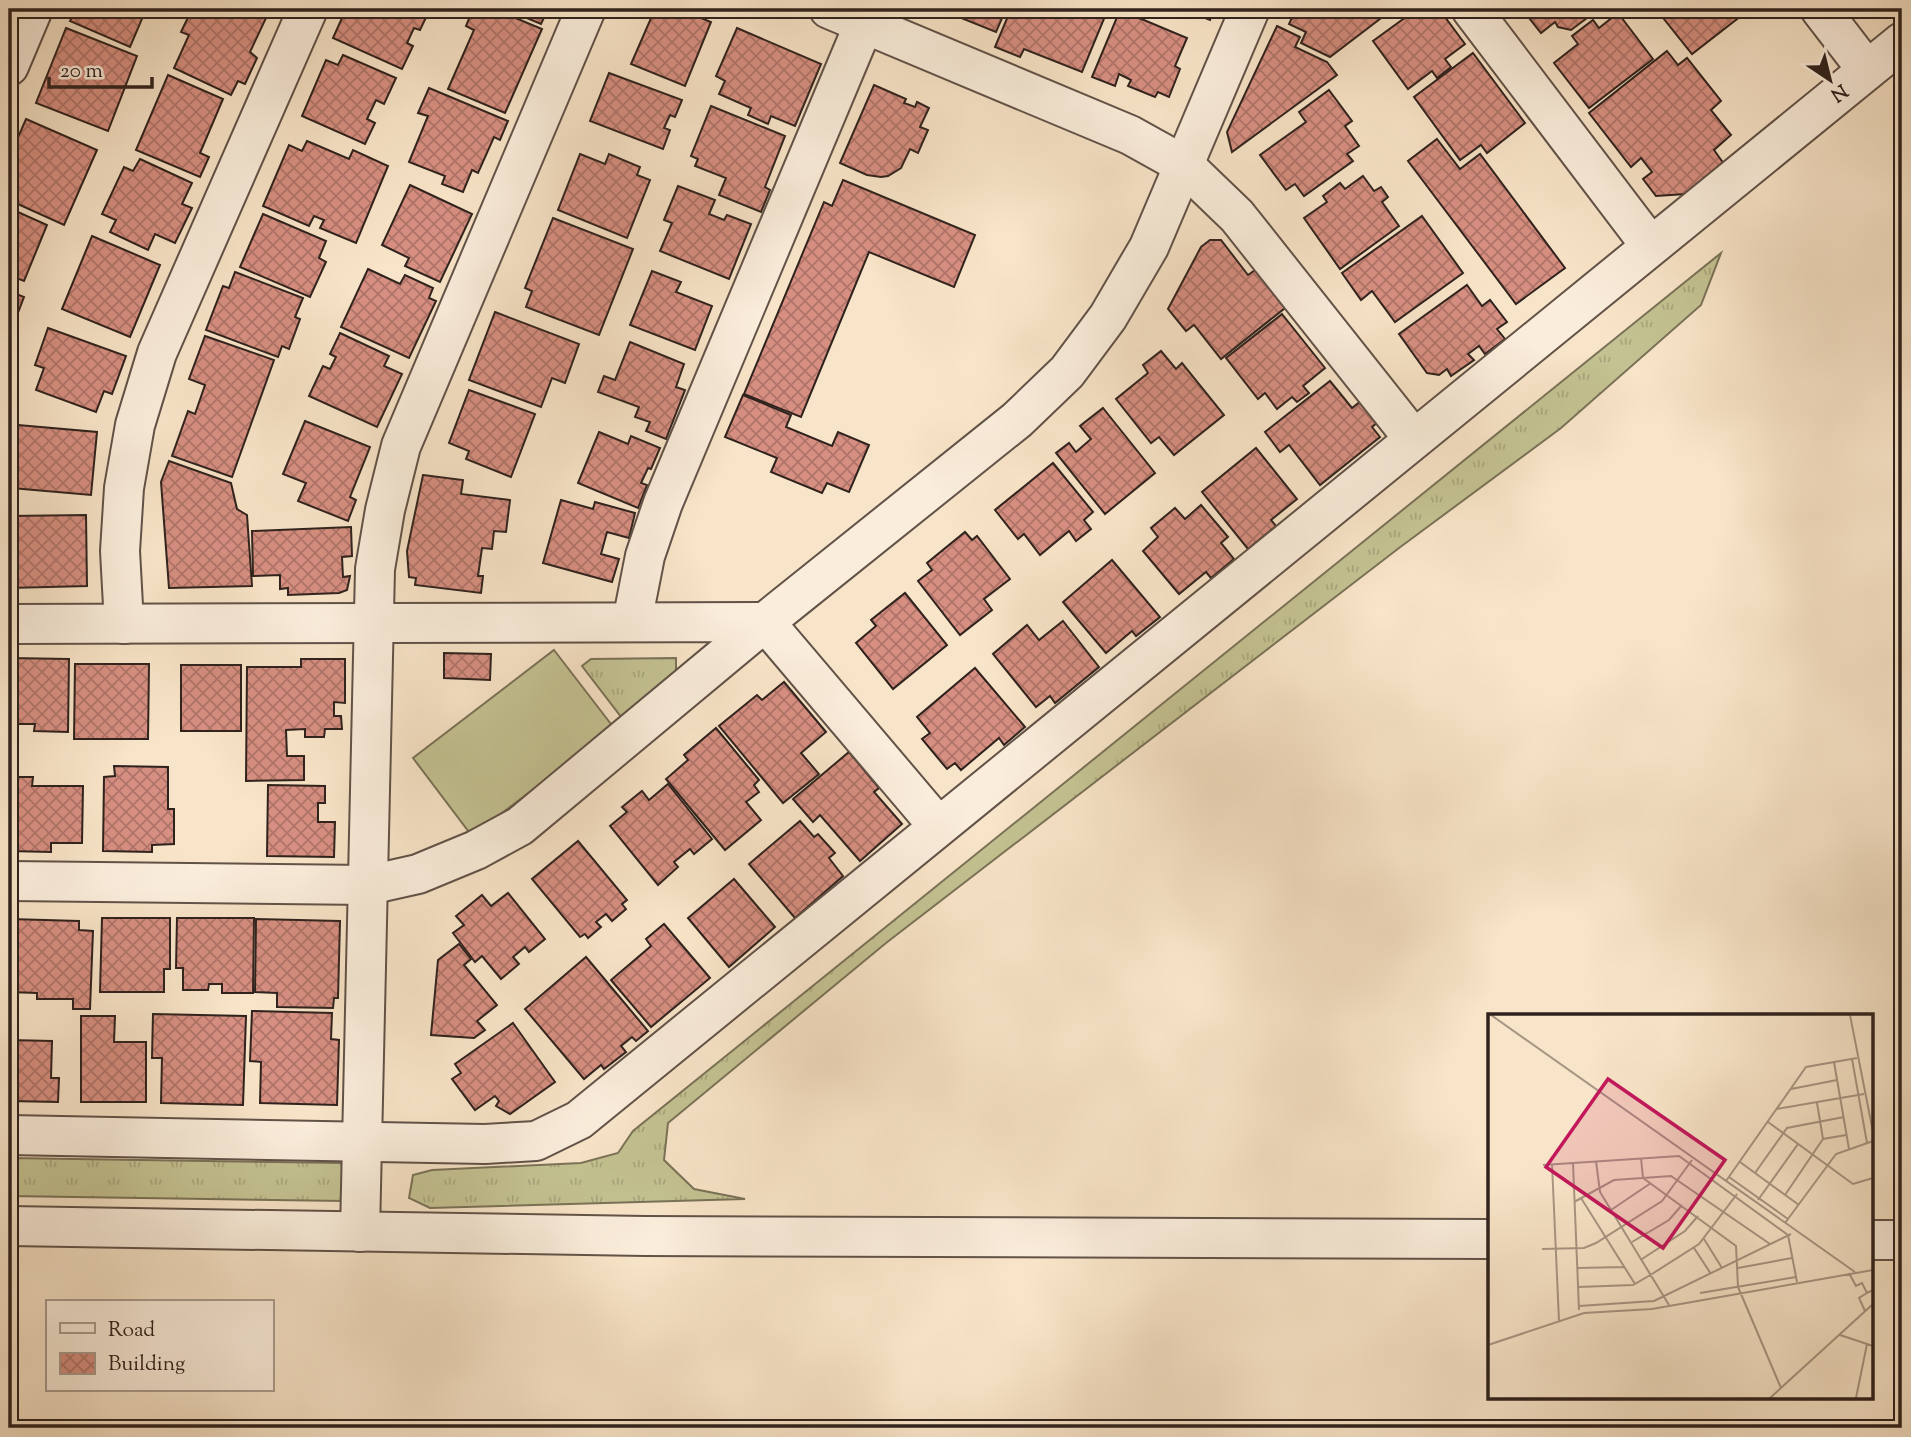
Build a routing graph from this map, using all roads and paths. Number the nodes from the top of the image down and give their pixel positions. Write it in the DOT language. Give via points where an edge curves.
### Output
graph roads {
  1 [pos="33,9"];
  2 [pos="308,9"];
  3 [pos="586,9"];
  4 [pos="829,9"];
  5 [pos="1250,9"];
  6 [pos="1471,9"];
  7 [pos="1820,9"];
  8 [pos="864,24"];
  9 [pos="1902,42"];
  10 [pos="9,66"];
  11 [pos="1867,70"];
  12 [pos="1184,165"];
  13 [pos="1650,245"];
  14 [pos="1413,438"];
  15 [pos="632,622"];
  16 [pos="765,622"];
  17 [pos="9,624"];
  18 [pos="124,624"];
  19 [pos="374,624"];
  20 [pos="939,826"];
  21 [pos="9,881"];
  22 [pos="369,885"];
  23 [pos="9,1135"];
  24 [pos="363,1141"];
  25 [pos="9,1226"];
  26 [pos="360,1232"];
  27 [pos="1488,1239"];
  28 [pos="1872,1240"];
  29 [pos="1902,1240"];
  1 -- 10 [label="street"];
  2 -- 18 [label="street" via="157,353 135,425 121,538"];
  3 -- 19 [label="street" via="401,446 375,569"];
  4 -- 8 [label="street"];
  5 -- 12 [label="street"];
  6 -- 13 [label="street"];
  7 -- 11 [label="street"];
  8 -- 12 [label="street" via="1130,135"];
  8 -- 15 [label="street" via="663,503 645,556"];
  9 -- 11 [label="street"];
  11 -- 13 [label="street"];
  12 -- 14 [label="street" via="1237,216"];
  12 -- 16 [label="street" via="1149,247 1108,317 1067,372 1017,420"];
  13 -- 14 [label="street"];
  14 -- 20 [label="street"];
  15 -- 16 [label="street"];
  15 -- 19 [label="street"];
  16 -- 20 [label="street"];
  16 -- 22 [label="street" via="520,826 418,874"];
  17 -- 18 [label="street"];
  18 -- 19 [label="street"];
  19 -- 22 [label="street"];
  20 -- 24 [label="street" via="579,1120 536,1141"];
  21 -- 22 [label="street"];
  22 -- 24 [label="street"];
  23 -- 24 [label="street"];
  24 -- 26 [label="street"];
  25 -- 26 [label="street"];
  26 -- 27 [label="street"];
  28 -- 29 [label="street"];
}
